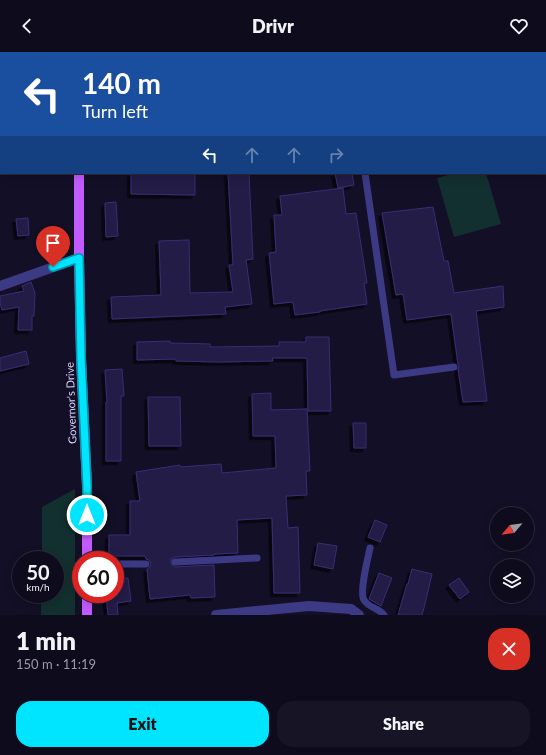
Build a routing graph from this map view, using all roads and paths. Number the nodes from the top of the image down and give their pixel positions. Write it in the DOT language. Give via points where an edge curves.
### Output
graph roads {
  1 [pos="79,174"];
  2 [pos="365,174"];
  3 [pos="79,258"];
  4 [pos="0,286"];
  5 [pos="454,368"];
  6 [pos="370,548"];
  7 [pos="87,551"];
  8 [pos="257,558"];
  9 [pos="175,562"];
  10 [pos="124,564"];
  11 [pos="146,564"];
  12 [pos="87,603"];
  13 [pos="87,615"];
  14 [pos="216,615"];
  15 [pos="359,615"];
  16 [pos="384,615"];
  1 -- 3 [label="main road, Governor's Drive"];
  2 -- 5 [label="lane" via="394,375"];
  3 -- 4 [label="street"];
  3 -- 7 [label="main road, Governor's Drive"];
  6 -- 16 [label="lane" via="362,592 364,600"];
  8 -- 9 [label="lane"];
  10 -- 11 [label="lane"];
  12 -- 13 [label="main road"];
  14 -- 15 [label="street" via="309,606 351,609"];
}
